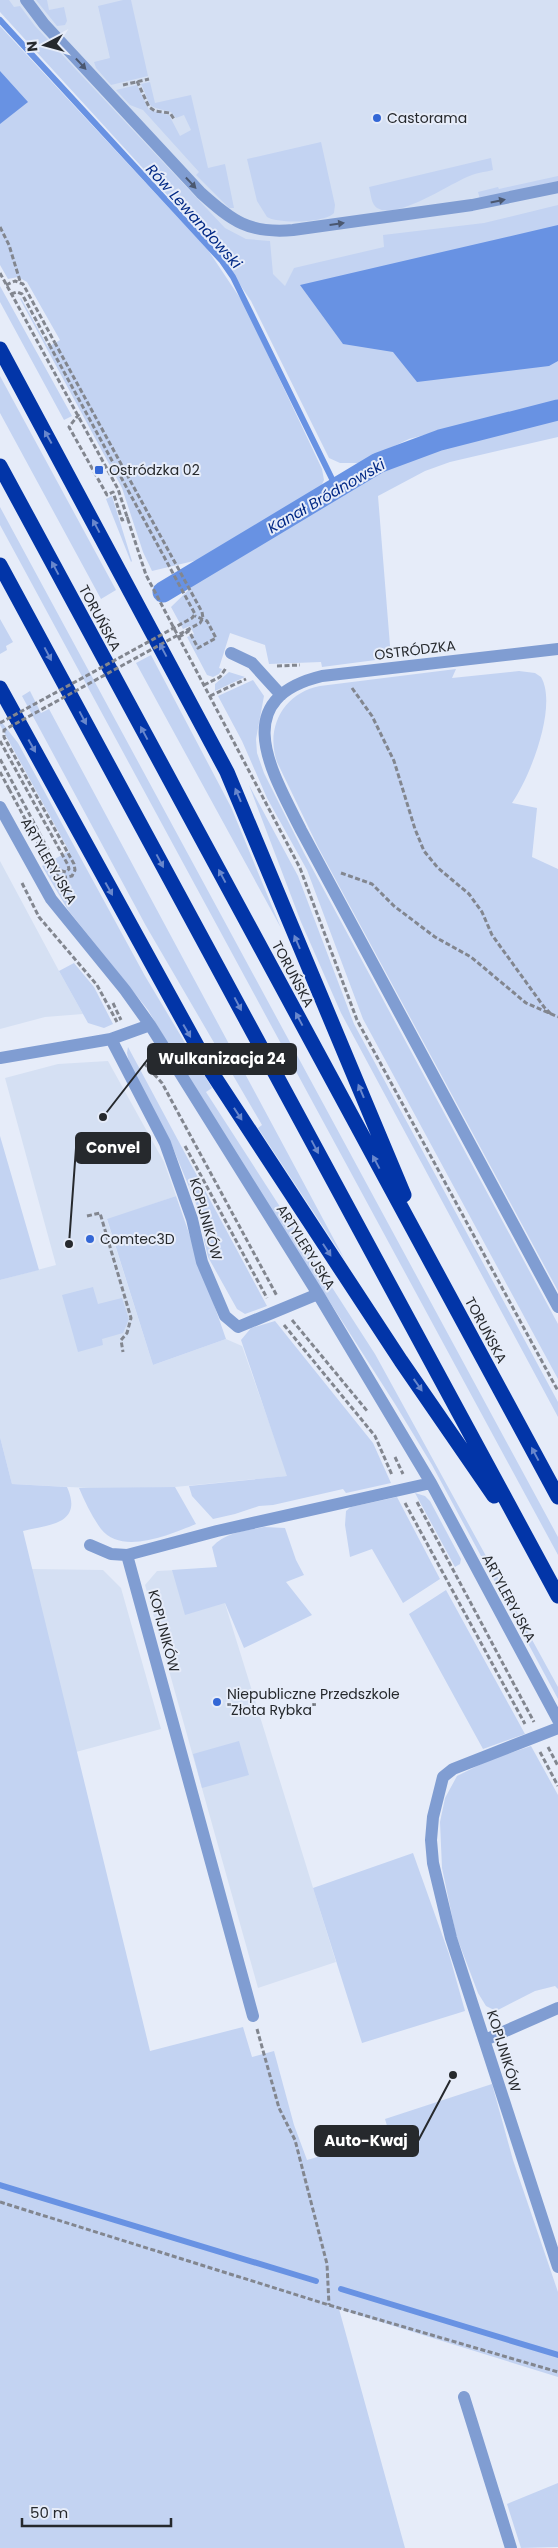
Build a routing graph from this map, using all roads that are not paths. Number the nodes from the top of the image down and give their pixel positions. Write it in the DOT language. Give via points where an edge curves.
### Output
graph roads {
  1 [pos="26,0"];
  2 [pos="558,187"];
  3 [pos="0,349"];
  4 [pos="0,466"];
  5 [pos="0,565"];
  6 [pos="558,649"];
  7 [pos="231,653"];
  8 [pos="0,688"];
  9 [pos="281,695"];
  10 [pos="0,807"];
  11 [pos="150,1025"];
  12 [pos="111,1039"];
  13 [pos="0,1058"];
  14 [pos="318,1294"];
  15 [pos="450,1297"];
  16 [pos="558,1308"];
  17 [pos="431,1482"];
  18 [pos="558,1497"];
  19 [pos="90,1545"];
  20 [pos="127,1555"];
  21 [pos="558,1596"];
  22 [pos="558,1720"];
  23 [pos="558,1728"];
  24 [pos="558,2008"];
  25 [pos="253,2016"];
  26 [pos="485,2040"];
  27 [pos="558,2267"];
  28 [pos="464,2397"];
  29 [pos="511,2548"];
  1 -- 2 [label="street, one-way" via="44,24 200,193 236,221 256,230 293,230 472,206"];
  15 -- 3 [label="highway, one-way" via="304,960 218,751"];
  15 -- 4 [label="highway, TORUŃSKA, one-way"];
  5 -- 21 [label="highway, one-way"];
  6 -- 9 [label="street, OSTRÓDZKA" via="347,673 305,681"];
  7 -- 9 [label="street" via="252,663"];
  8 -- 21 [label="highway, one-way" via="212,1073"];
  9 -- 16 [label="street" via="272,706 266,722 265,750 274,775"];
  10 -- 11 [label="street, ARTYLERYJSKA" via="51,899"];
  11 -- 12 [label="street"];
  11 -- 14 [label="street, ARTYLERYJSKA"];
  12 -- 13 [label="street"];
  12 -- 14 [label="street, KOPIJNIKÓW" via="165,1142 192,1219 202,1262 225,1316 238,1326"];
  14 -- 17 [label="street, ARTYLERYJSKA"];
  18 -- 15 [label="highway, TORUŃSKA, one-way"];
  17 -- 20 [label="street"];
  17 -- 22 [label="street, ARTYLERYJSKA"];
  19 -- 20 [label="street" via="111,1554"];
  20 -- 25 [label="street, KOPIJNIKÓW"];
  23 -- 26 [label="street, KOPIJNIKÓW" via="461,1765 443,1777 433,1817 433,1863 451,1938"];
  24 -- 26 [label="street"];
  26 -- 27 [label="street, KOPIJNIKÓW"];
  28 -- 29 [label="street"];
}
